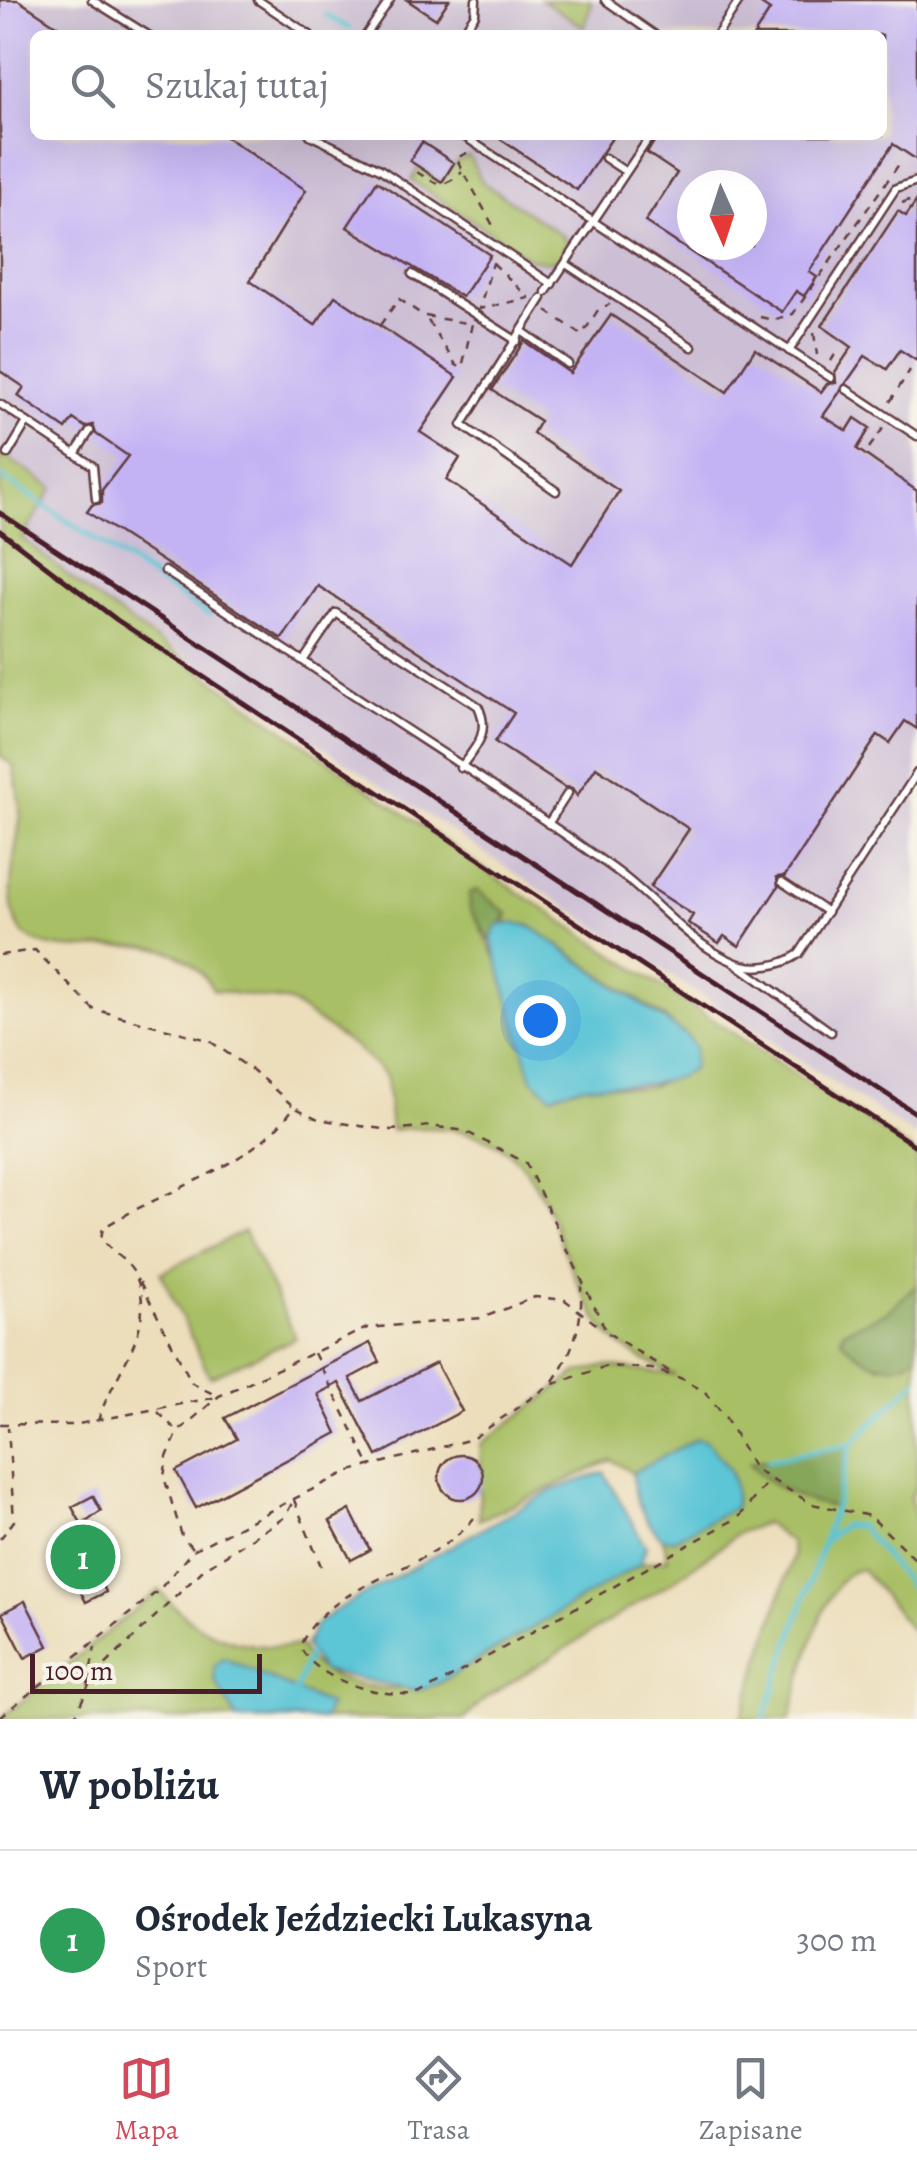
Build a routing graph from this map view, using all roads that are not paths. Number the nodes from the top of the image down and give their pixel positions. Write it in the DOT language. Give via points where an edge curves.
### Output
graph roads {
  1 [pos="92,0"];
  2 [pos="258,0"];
  3 [pos="390,0"];
  4 [pos="476,0"];
  5 [pos="605,0"];
  6 [pos="740,0"];
  7 [pos="140,30"];
  8 [pos="303,30"];
  9 [pos="369,30"];
  10 [pos="464,30"];
  11 [pos="648,30"];
  12 [pos="720,30"];
  13 [pos="320,140"];
  14 [pos="470,140"];
  15 [pos="648,140"];
  16 [pos="604,158"];
  17 [pos="626,172"];
  18 [pos="917,181"];
  19 [pos="596,223"];
  20 [pos="566,264"];
  21 [pos="412,274"];
  22 [pos="552,284"];
  23 [pos="523,332"];
  24 [pos="517,341"];
  25 [pos="692,347"];
  26 [pos="789,351"];
  27 [pos="568,364"];
  28 [pos="831,378"];
  29 [pos="846,389"];
  30 [pos="0,404"];
  31 [pos="27,422"];
  32 [pos="90,430"];
  33 [pos="917,436"];
  34 [pos="8,454"];
  35 [pos="75,454"];
  36 [pos="556,491"];
  37 [pos="96,498"];
  38 [pos="165,571"];
  39 [pos="303,661"];
  40 [pos="460,768"];
  41 [pos="917,774"];
  42 [pos="568,793"];
  43 [pos="548,824"];
  44 [pos="782,882"];
  45 [pos="827,912"];
  46 [pos="737,964"];
  47 [pos="831,1032"];
  1 -- 7 [label="lane"];
  2 -- 8 [label="lane"];
  3 -- 9 [label="lane"];
  4 -- 10 [label="lane"];
  5 -- 11 [label="lane"];
  6 -- 12 [label="lane"];
  13 -- 22 [label="lane" via="380,169"];
  14 -- 19 [label="lane"];
  15 -- 17 [label="lane"];
  16 -- 17 [label="lane"];
  17 -- 19 [label="lane"];
  18 -- 26 [label="lane" via="896,188"];
  19 -- 20 [label="lane"];
  19 -- 26 [label="lane"];
  20 -- 22 [label="lane"];
  20 -- 25 [label="lane"];
  21 -- 24 [label="lane"];
  22 -- 23 [label="lane"];
  23 -- 24 [label="lane"];
  23 -- 27 [label="lane"];
  24 -- 36 [label="lane" via="462,425"];
  26 -- 28 [label="lane"];
  29 -- 33 [label="lane"];
  30 -- 31 [label="lane"];
  31 -- 34 [label="lane"];
  31 -- 35 [label="lane"];
  32 -- 35 [label="lane"];
  35 -- 37 [label="lane" via="93,466"];
  38 -- 39 [label="lane"];
  39 -- 40 [label="lane"];
  39 -- 40 [label="lane" via="336,612 478,706 482,740"];
  40 -- 43 [label="lane"];
  41 -- 45 [label="lane"];
  42 -- 43 [label="lane"];
  43 -- 46 [label="lane" via="617,871 684,932"];
  44 -- 45 [label="lane"];
  45 -- 46 [label="lane" via="785,964"];
  46 -- 47 [label="lane"];
}
